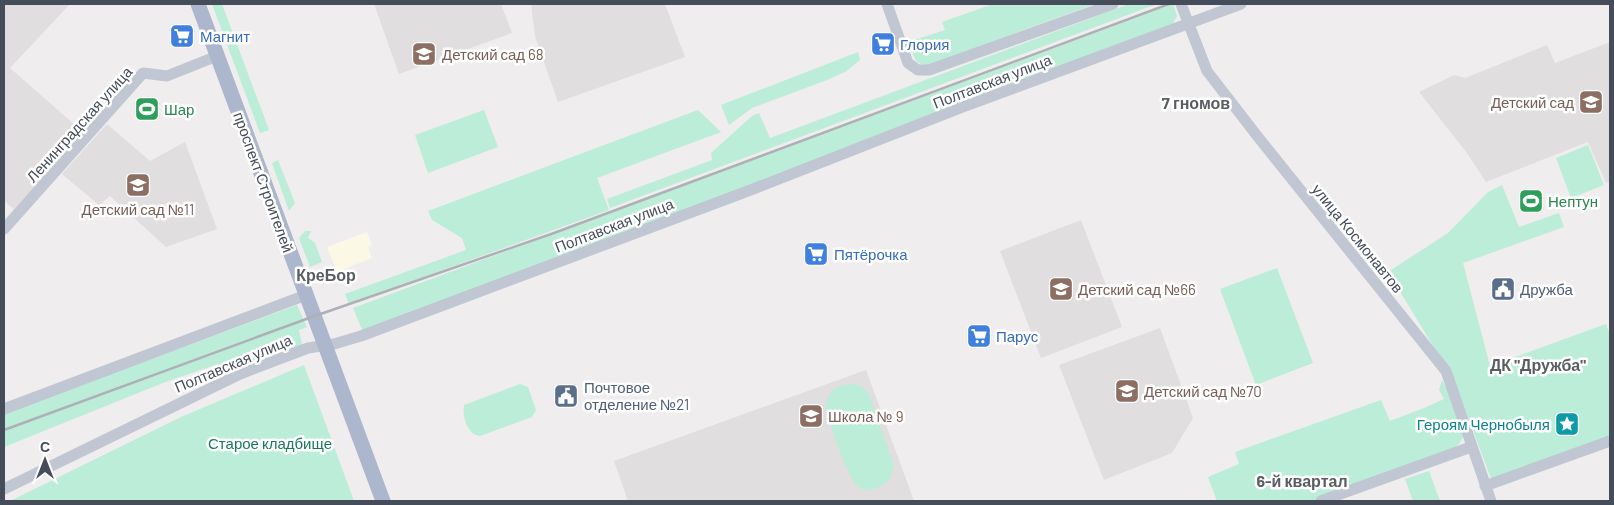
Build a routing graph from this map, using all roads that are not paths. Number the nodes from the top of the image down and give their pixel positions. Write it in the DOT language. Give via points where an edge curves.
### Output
graph roads {
  1 [pos="198,4"];
  2 [pos="207,4"];
  3 [pos="887,4"];
  4 [pos="1113,4"];
  5 [pos="1181,4"];
  6 [pos="1242,4"];
  7 [pos="1188,23"];
  8 [pos="217,56"];
  9 [pos="4,229"];
  10 [pos="310,293"];
  11 [pos="329,344"];
  12 [pos="4,409"];
  13 [pos="1610,441"];
  14 [pos="1471,447"];
  15 [pos="1485,486"];
  16 [pos="4,489"];
  17 [pos="383,501"];
  18 [pos="392,501"];
  19 [pos="1322,501"];
  20 [pos="1491,501"];
  1 -- 8 [label="main road, проспект Строителей"];
  2 -- 10 [label="main road, проспект Строителей"];
  3 -- 4 [label="street, Полтавская улица" via="908,63 918,70 929,70"];
  5 -- 7 [label="street, улица Космонавтов"];
  6 -- 7 [label="street, Полтавская улица"];
  7 -- 11 [label="street, Полтавская улица" via="370,333"];
  7 -- 14 [label="street, улица Космонавтов" via="1207,71 1446,371"];
  8 -- 9 [label="street, Ленинградская улица" via="167,76 143,73"];
  8 -- 10 [label="main road, проспект Строителей"];
  10 -- 11 [label="main road, проспект Строителей"];
  10 -- 12 [label="street"];
  11 -- 16 [label="street, Полтавская улица" via="308,348 240,374"];
  11 -- 17 [label="main road, проспект Строителей"];
  11 -- 18 [label="main road, проспект Строителей"];
  13 -- 15 [label="street"];
  14 -- 15 [label="street, улица Космонавтов"];
  14 -- 19 [label="street"];
  15 -- 20 [label="street, улица Космонавтов"];
}
